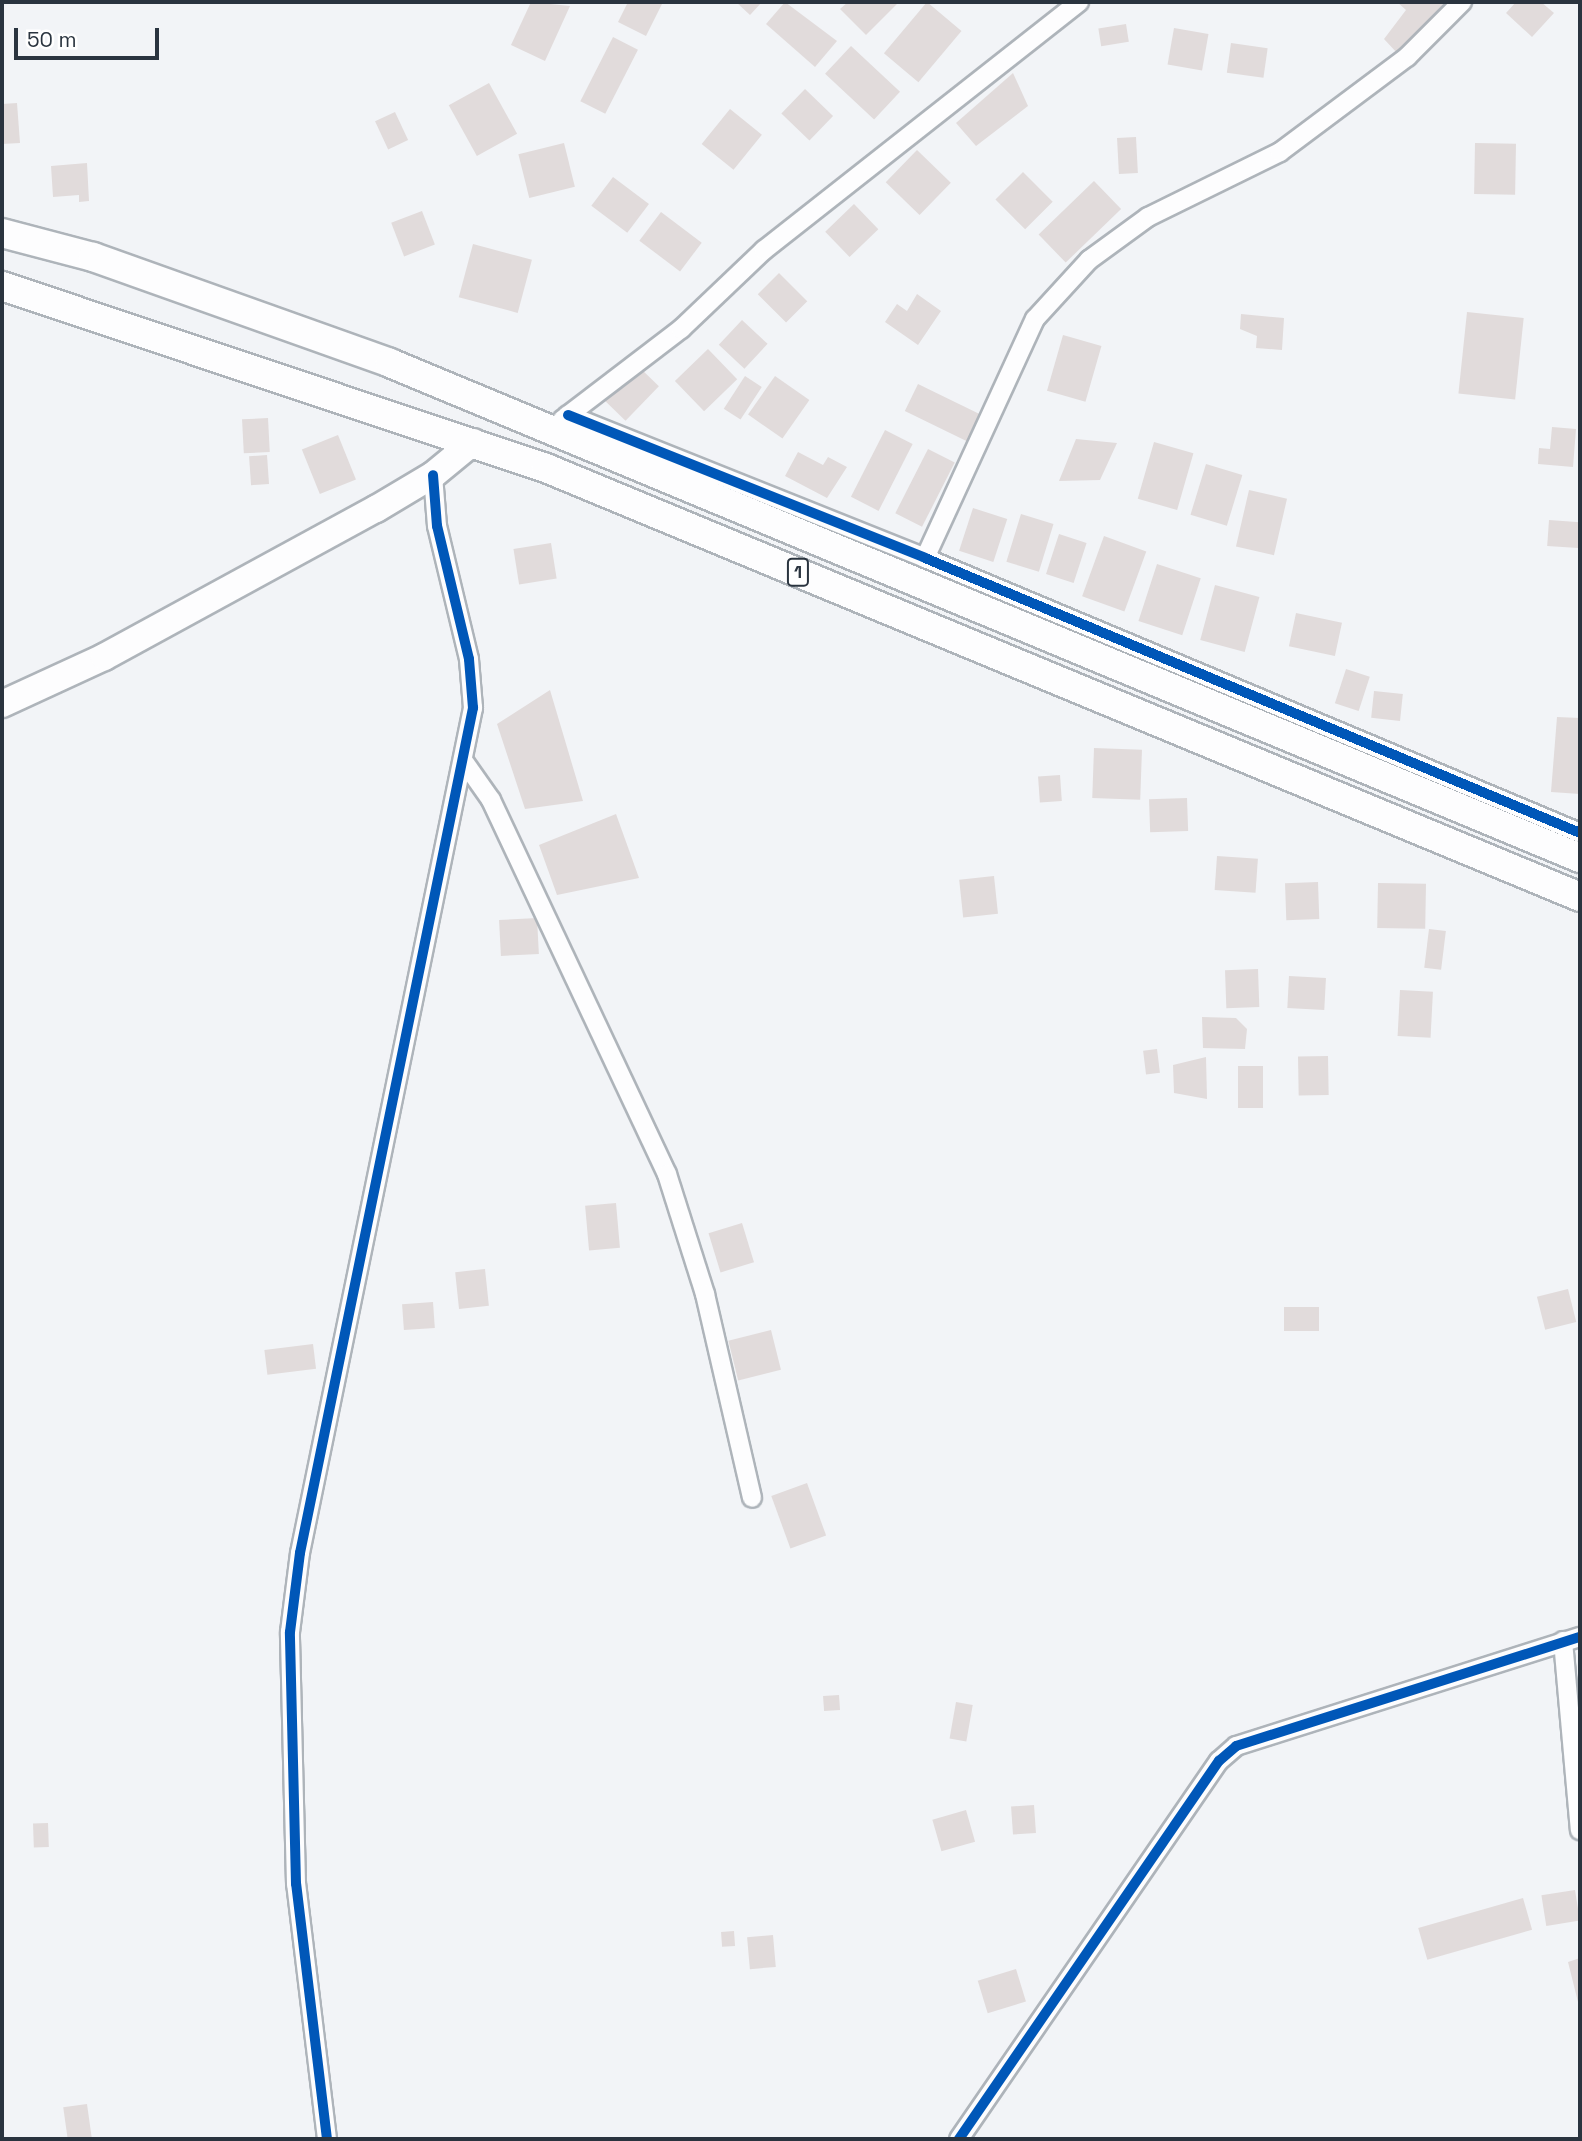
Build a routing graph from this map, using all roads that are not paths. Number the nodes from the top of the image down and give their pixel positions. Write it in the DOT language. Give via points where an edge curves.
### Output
graph roads {
  1 [pos="1079,2"];
  2 [pos="1462,2"];
  3 [pos="2,233"];
  4 [pos="2,286"];
  5 [pos="560,422"];
  6 [pos="473,442"];
  7 [pos="433,475"];
  8 [pos="925,558"];
  9 [pos="2,704"];
  10 [pos="465,764"];
  11 [pos="1580,833"];
  12 [pos="1580,859"];
  13 [pos="1580,897"];
  14 [pos="752,1498"];
  15 [pos="1572,1639"];
  16 [pos="1580,1830"];
  17 [pos="327,2139"];
  18 [pos="960,2139"];
  1 -- 5 [label="street" via="764,250 681,329"];
  2 -- 8 [label="street" via="1407,57 1279,152 1148,217 1089,260 1035,319"];
  3 -- 5 [label="main road, 1" via="93,257"];
  4 -- 6 [label="main road, 1"];
  5 -- 8 [label="street"];
  5 -- 12 [label="main road, 1"];
  6 -- 7 [label="street"];
  6 -- 13 [label="main road, 1"];
  7 -- 9 [label="street" via="104,657"];
  7 -- 10 [label="street" via="437,526 473,683"];
  8 -- 11 [label="street"];
  10 -- 14 [label="street" via="491,800 667,1174 705,1294"];
  10 -- 17 [label="street" via="318,1461 290,1632 288,1712 299,1918"];
  15 -- 16 [label="street"];
  15 -- 18 [label="street" via="1236,1746 1219,1761"];
}
